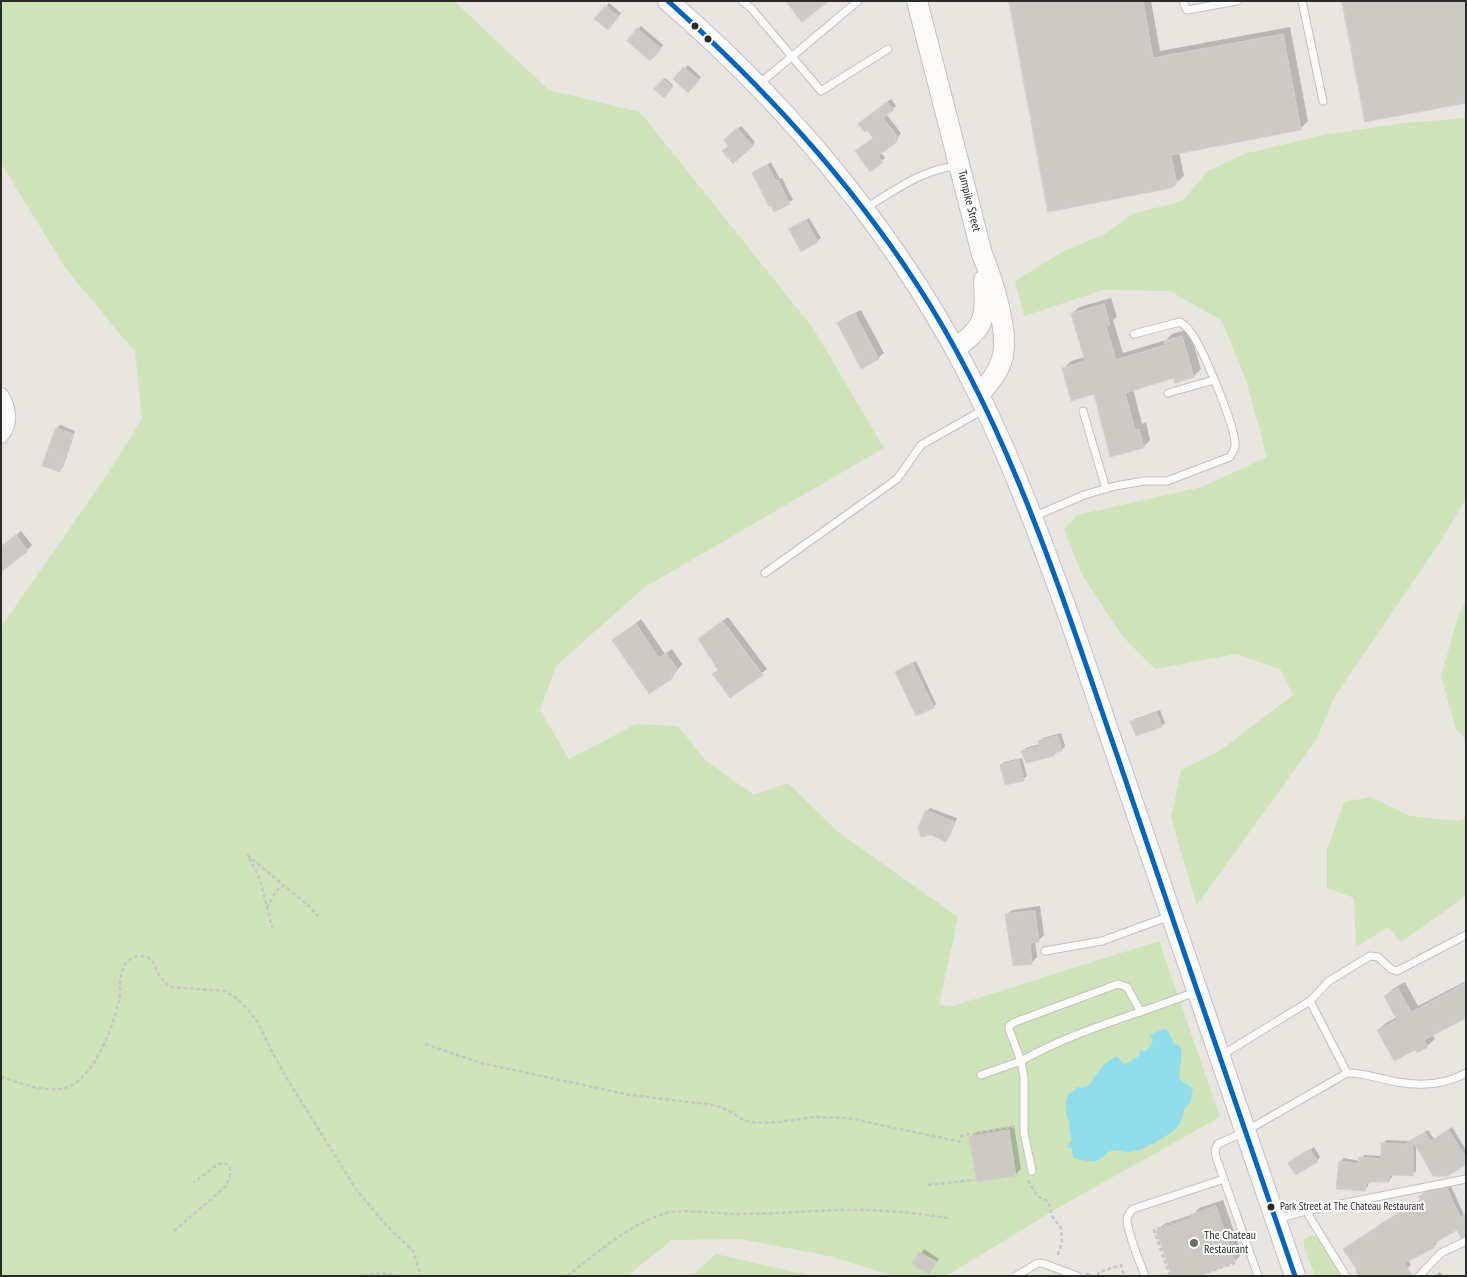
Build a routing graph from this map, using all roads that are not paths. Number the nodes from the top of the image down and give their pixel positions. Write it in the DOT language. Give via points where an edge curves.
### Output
graph roads {
  1 [pos="668,1"];
  2 [pos="742,1"];
  3 [pos="858,1"];
  4 [pos="917,1"];
  5 [pos="1183,1"];
  6 [pos="1236,1"];
  7 [pos="1302,1"];
  8 [pos="888,49"];
  9 [pos="792,57"];
  10 [pos="758,86"];
  11 [pos="1323,101"];
  12 [pos="960,166"];
  13 [pos="864,209"];
  14 [pos="982,254"];
  15 [pos="1134,334"];
  16 [pos="954,348"];
  17 [pos="1214,380"];
  18 [pos="1168,393"];
  19 [pos="1,395"];
  20 [pos="982,402"];
  21 [pos="1084,411"];
  22 [pos="1,436"];
  23 [pos="1106,489"];
  24 [pos="1032,517"];
  25 [pos="765,573"];
  26 [pos="1172,915"];
  27 [pos="1466,935"];
  28 [pos="1045,951"];
  29 [pos="1198,991"];
  30 [pos="1310,1001"];
  31 [pos="1142,1012"];
  32 [pos="1220,1057"];
  33 [pos="1021,1061"];
  34 [pos="1347,1073"];
  35 [pos="1466,1073"];
  36 [pos="982,1075"];
  37 [pos="1246,1131"];
  38 [pos="1032,1171"];
  39 [pos="1224,1179"];
  40 [pos="1466,1179"];
  41 [pos="1306,1211"];
  42 [pos="1276,1219"];
  43 [pos="1466,1241"];
  44 [pos="1078,1274"];
  45 [pos="1016,1276"];
  46 [pos="1145,1276"];
  47 [pos="1258,1276"];
  48 [pos="1295,1276"];
  49 [pos="1346,1276"];
  50 [pos="1419,1276"];
  1 -- 10 [label="main road" via="730,56"];
  2 -- 9 [label="lane"];
  3 -- 9 [label="lane"];
  4 -- 12 [label="main road, Turnpike Street"];
  5 -- 6 [label="lane" via="1187,10"];
  7 -- 11 [label="lane"];
  8 -- 9 [label="lane" via="821,90"];
  9 -- 10 [label="lane"];
  10 -- 13 [label="main road" via="795,124"];
  12 -- 13 [label="lane" via="911,179"];
  12 -- 14 [label="main road, Turnpike Street"];
  13 -- 16 [label="main road" via="907,268"];
  14 -- 16 [label="main road" via="984,317 979,329"];
  14 -- 20 [label="main road, Turnpike Street" via="998,304 1004,344 1002,359"];
  15 -- 17 [label="lane" via="1180,322 1199,346"];
  16 -- 20 [label="main road"];
  17 -- 18 [label="lane"];
  17 -- 23 [label="lane" via="1233,433 1235,447 1230,457 1167,481 1145,481"];
  19 -- 22 [label="street" via="8,406 8,419"];
  20 -- 24 [label="main road"];
  20 -- 25 [label="lane" via="921,445 897,480"];
  21 -- 23 [label="lane"];
  23 -- 24 [label="lane"];
  24 -- 26 [label="main road"];
  26 -- 28 [label="lane" via="1102,941"];
  26 -- 29 [label="main road"];
  27 -- 30 [label="lane" via="1397,971 1378,957 1370,956 1324,985"];
  29 -- 31 [label="lane"];
  29 -- 32 [label="main road"];
  30 -- 32 [label="lane"];
  30 -- 34 [label="lane"];
  31 -- 33 [label="lane" via="1048,1045"];
  31 -- 33 [label="lane" via="1127,987 1118,984 1015,1022 1009,1029"];
  32 -- 37 [label="main road"];
  33 -- 36 [label="lane"];
  33 -- 38 [label="lane" via="1024,1133"];
  34 -- 35 [label="lane" via="1411,1084 1442,1083"];
  34 -- 37 [label="lane"];
  37 -- 39 [label="lane" via="1216,1147"];
  37 -- 42 [label="main road"];
  39 -- 46 [label="lane" via="1130,1212 1128,1225"];
  39 -- 47 [label="lane"];
  40 -- 41 [label="lane"];
  41 -- 42 [label="lane"];
  41 -- 49 [label="lane"];
  42 -- 48 [label="main road"];
  43 -- 50 [label="lane" via="1440,1253"];
  44 -- 45 [label="lane" via="1038,1263"];
}
